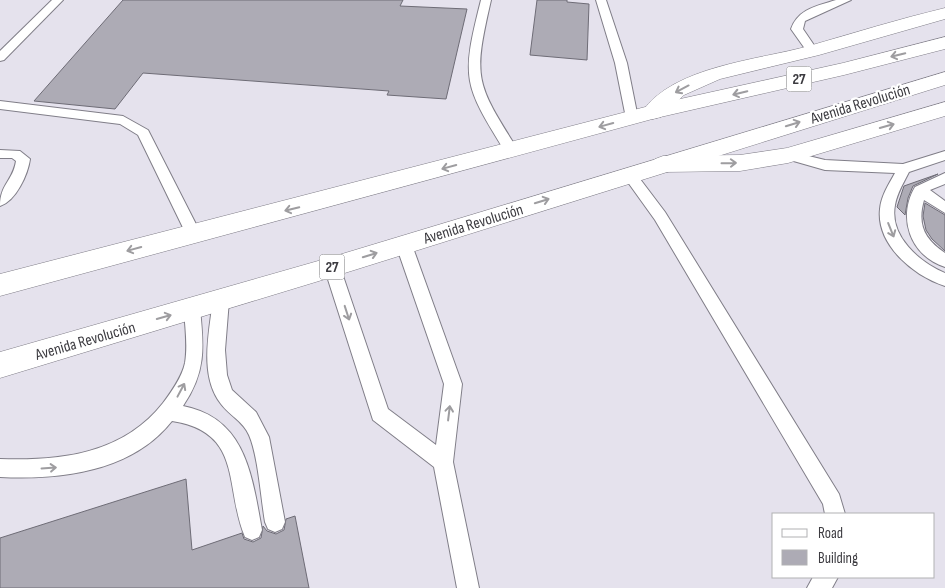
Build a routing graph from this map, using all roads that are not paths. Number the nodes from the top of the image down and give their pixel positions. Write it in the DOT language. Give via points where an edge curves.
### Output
graph roads {
  1 [pos="58,0"];
  2 [pos="486,0"];
  3 [pos="601,0"];
  4 [pos="846,0"];
  5 [pos="945,13"];
  6 [pos="945,43"];
  7 [pos="812,51"];
  8 [pos="0,58"];
  9 [pos="945,78"];
  10 [pos="0,105"];
  11 [pos="945,109"];
  12 [pos="642,115"];
  13 [pos="511,150"];
  14 [pos="0,154"];
  15 [pos="788,155"];
  16 [pos="945,155"];
  17 [pos="663,164"];
  18 [pos="904,169"];
  19 [pos="629,174"];
  20 [pos="945,178"];
  21 [pos="920,190"];
  22 [pos="0,200"];
  23 [pos="945,208"];
  24 [pos="193,234"];
  25 [pos="404,245"];
  26 [pos="945,261"];
  27 [pos="332,267"];
  28 [pos="945,280"];
  29 [pos="0,285"];
  30 [pos="221,300"];
  31 [pos="192,309"];
  32 [pos="0,365"];
  33 [pos="170,412"];
  34 [pos="443,462"];
  35 [pos="0,468"];
  36 [pos="835,513"];
  37 [pos="275,522"];
  38 [pos="252,530"];
  39 [pos="826,578"];
  40 [pos="468,588"];
  41 [pos="818,588"];
  1 -- 8 [label="lane"];
  2 -- 13 [label="lane" via="473,68 476,88"];
  3 -- 12 [label="lane"];
  4 -- 7 [label="lane" via="800,19 797,29"];
  5 -- 7 [label="main road"];
  6 -- 12 [label="main road, 27, one-way"];
  7 -- 12 [label="main road, one-way" via="713,75 677,91"];
  17 -- 9 [label="main road, Avenida Revolución / 27, one-way"];
  10 -- 24 [label="lane" via="123,120 143,133"];
  15 -- 11 [label="main road, one-way"];
  12 -- 13 [label="main road, 27, one-way"];
  13 -- 24 [label="main road, 27, one-way"];
  14 -- 22 [label="lane" via="15,154 23,159 23,166"];
  17 -- 15 [label="main road, one-way" via="740,162"];
  15 -- 18 [label="lane" via="825,165"];
  16 -- 18 [label="lane"];
  17 -- 19 [label="main road, Avenida Revolución / 27"];
  18 -- 28 [label="lane, one-way" via="886,211 888,225 896,242 910,257"];
  25 -- 19 [label="main road, Avenida Revolución / 27, one-way"];
  19 -- 36 [label="lane" via="660,216 832,501"];
  20 -- 21 [label="lane"];
  21 -- 23 [label="lane"];
  21 -- 26 [label="lane" via="911,217 913,228 930,252"];
  24 -- 29 [label="main road, 27, one-way"];
  27 -- 25 [label="main road, Avenida Revolución / 27, one-way"];
  34 -- 25 [label="lane, one-way" via="453,384"];
  27 -- 30 [label="main road, Avenida Revolución / 27"];
  27 -- 34 [label="lane, one-way" via="380,414"];
  30 -- 31 [label="main road, Avenida Revolución / 27"];
  30 -- 37 [label="lane" via="217,370 220,384 232,404 256,428"];
  32 -- 31 [label="main road, Avenida Revolución / 27, one-way"];
  33 -- 31 [label="lane, one-way" via="192,368"];
  35 -- 33 [label="lane, one-way" via="21,470 69,466 106,456 142,439"];
  33 -- 38 [label="lane" via="198,418 226,437 238,462"];
  34 -- 40 [label="lane"];
  39 -- 41 [label="lane"];
}
